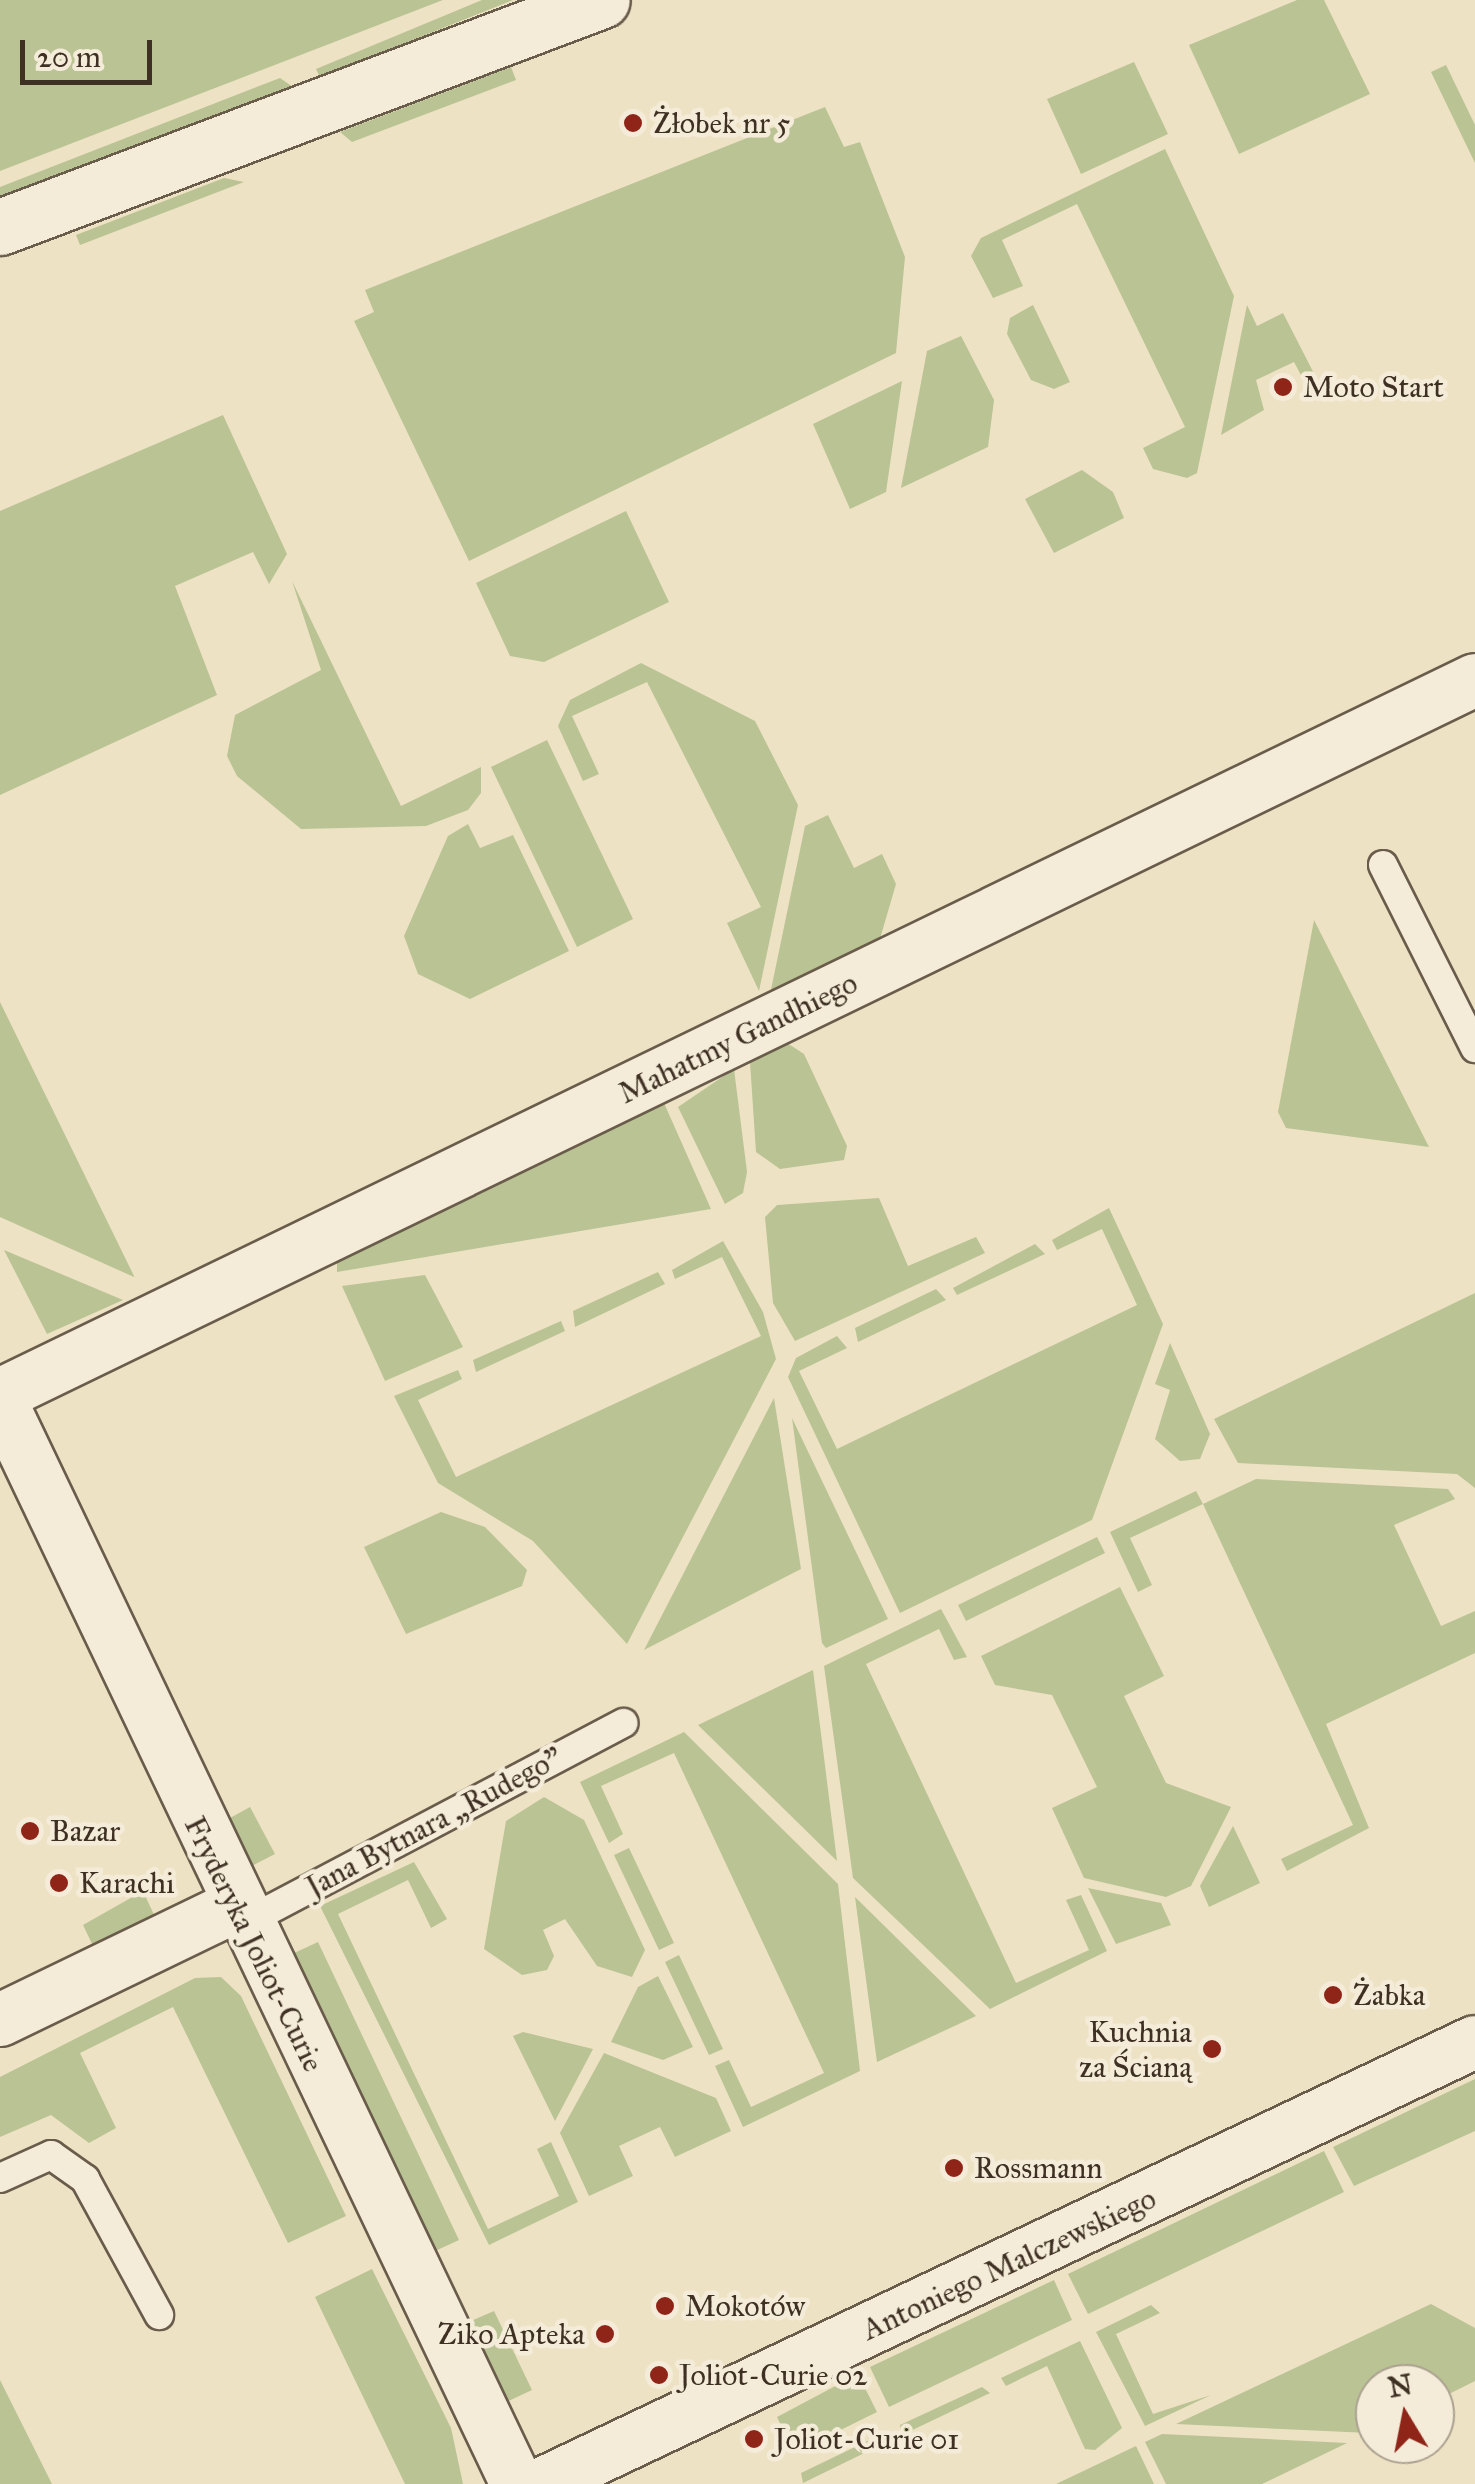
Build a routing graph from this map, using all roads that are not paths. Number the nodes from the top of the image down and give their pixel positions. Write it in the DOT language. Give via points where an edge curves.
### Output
graph roads {
  1 [pos="602,0"];
  2 [pos="0,227"];
  3 [pos="1475,680"];
  4 [pos="1382,865"];
  5 [pos="1475,1048"];
  6 [pos="0,1398"];
  7 [pos="624,1723"];
  8 [pos="240,1915"];
  9 [pos="0,2020"];
  10 [pos="1475,2042"];
  11 [pos="0,2178"];
  12 [pos="158,2315"];
  13 [pos="517,2484"];
  14 [pos="542,2484"];
  1 -- 2 [label="street"];
  3 -- 6 [label="street, Mahatmy Gandhiego"];
  4 -- 5 [label="lane"];
  6 -- 8 [label="street, Fryderyka Joliot-Curie"];
  7 -- 8 [label="lane, Jana Bytnara „Rudego”"];
  8 -- 9 [label="street, Jana Bytnara „Rudego”"];
  8 -- 13 [label="street, Fryderyka Joliot-Curie"];
  10 -- 14 [label="street, Antoniego Malczewskiego"];
  11 -- 12 [label="lane" via="51,2155 84,2179"];
}
